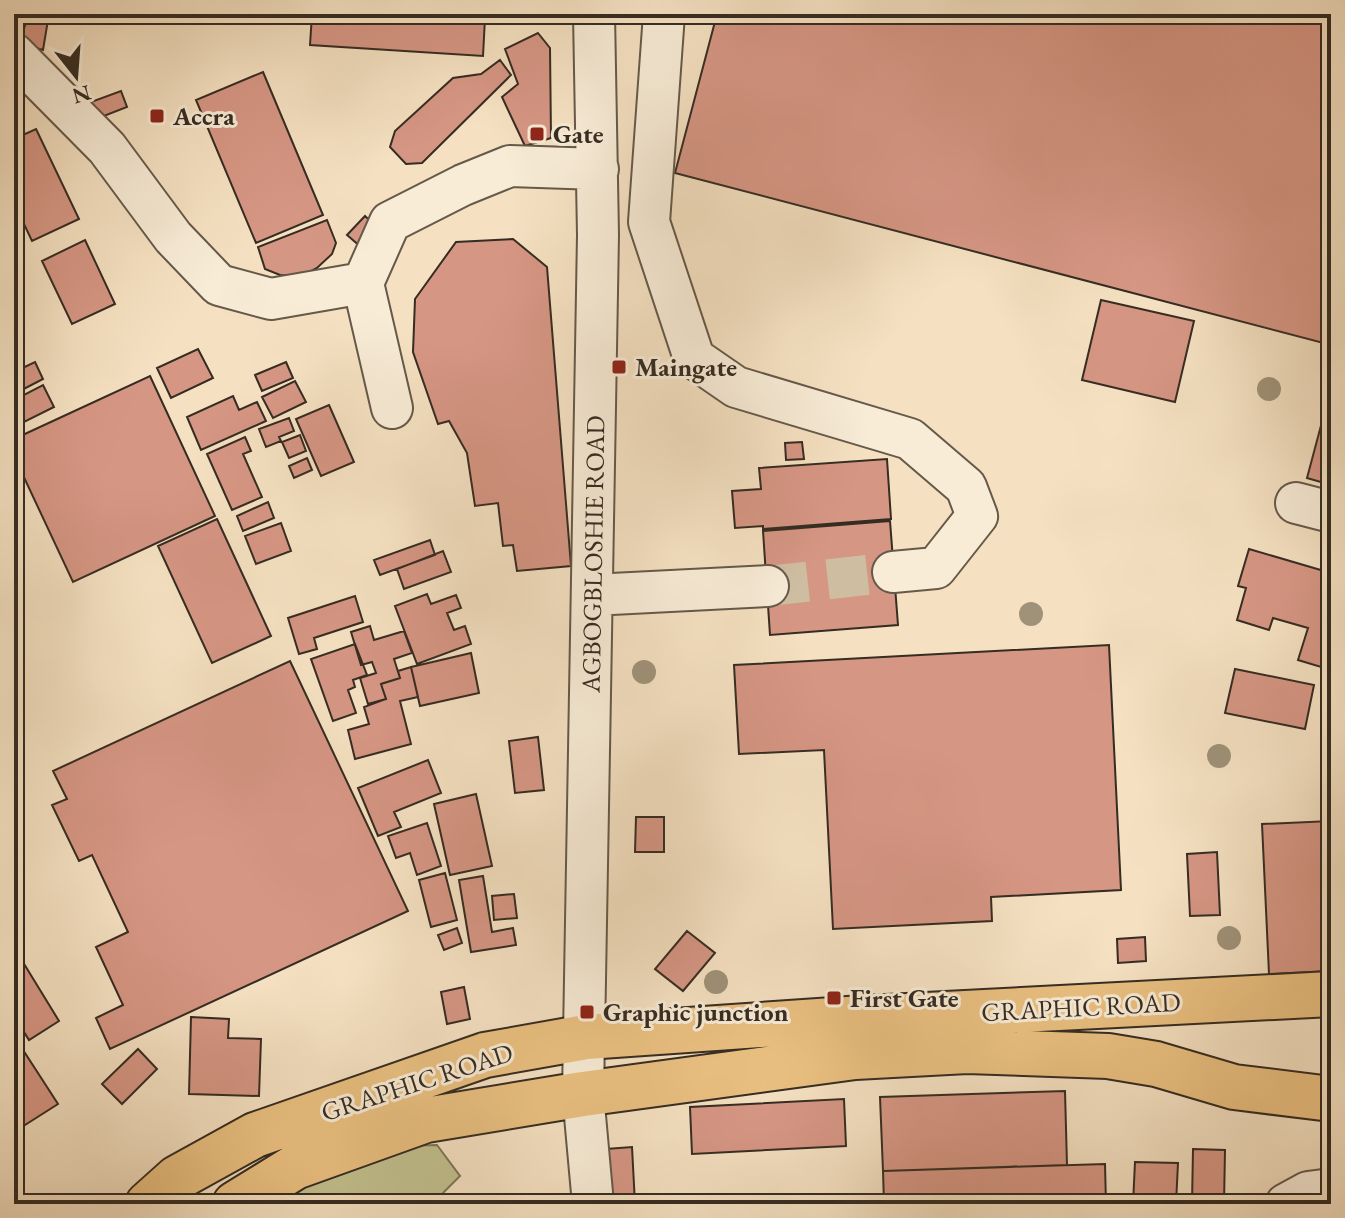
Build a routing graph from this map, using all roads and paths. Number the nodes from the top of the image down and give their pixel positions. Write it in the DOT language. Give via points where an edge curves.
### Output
graph roads {
  1 [pos="594,14"];
  2 [pos="664,14"];
  3 [pos="14,54"];
  4 [pos="598,169"];
  5 [pos="363,283"];
  6 [pos="392,408"];
  7 [pos="893,572"];
  8 [pos="768,586"];
  9 [pos="592,595"];
  10 [pos="1331,994"];
  11 [pos="586,1037"];
  12 [pos="583,1094"];
  13 [pos="1331,1099"];
  14 [pos="1331,1189"];
  15 [pos="148,1204"];
  16 [pos="235,1204"];
  17 [pos="593,1204"];
  18 [pos="1286,1204"];
  1 -- 4 [label="street, AGBOGBLOSHIE ROAD"];
  2 -- 7 [label="street" via="649,222 694,358 736,387 910,439 966,487 977,516 936,568"];
  3 -- 5 [label="street" via="107,148 173,237 219,285 271,299"];
  4 -- 5 [label="street" via="510,166 463,185 390,222"];
  4 -- 9 [label="street, AGBOGBLOSHIE ROAD"];
  5 -- 6 [label="street"];
  8 -- 9 [label="street"];
  9 -- 11 [label="street, AGBOGBLOSHIE ROAD"];
  10 -- 11 [label="main road, GRAPHIC ROAD"];
  11 -- 12 [label="street, AGBOGBLOSHIE ROAD"];
  11 -- 15 [label="main road, GRAPHIC ROAD" via="485,1055 255,1135 177,1178"];
  12 -- 13 [label="main road, GRAPHIC ROAD" via="855,1057 967,1051 1108,1056 1234,1087"];
  12 -- 16 [label="main road, GRAPHIC ROAD" via="426,1120 295,1167"];
  12 -- 17 [label="street, AGBOGBLOSHIE ROAD"];
  14 -- 18 [label="street" via="1308,1192"];
}
